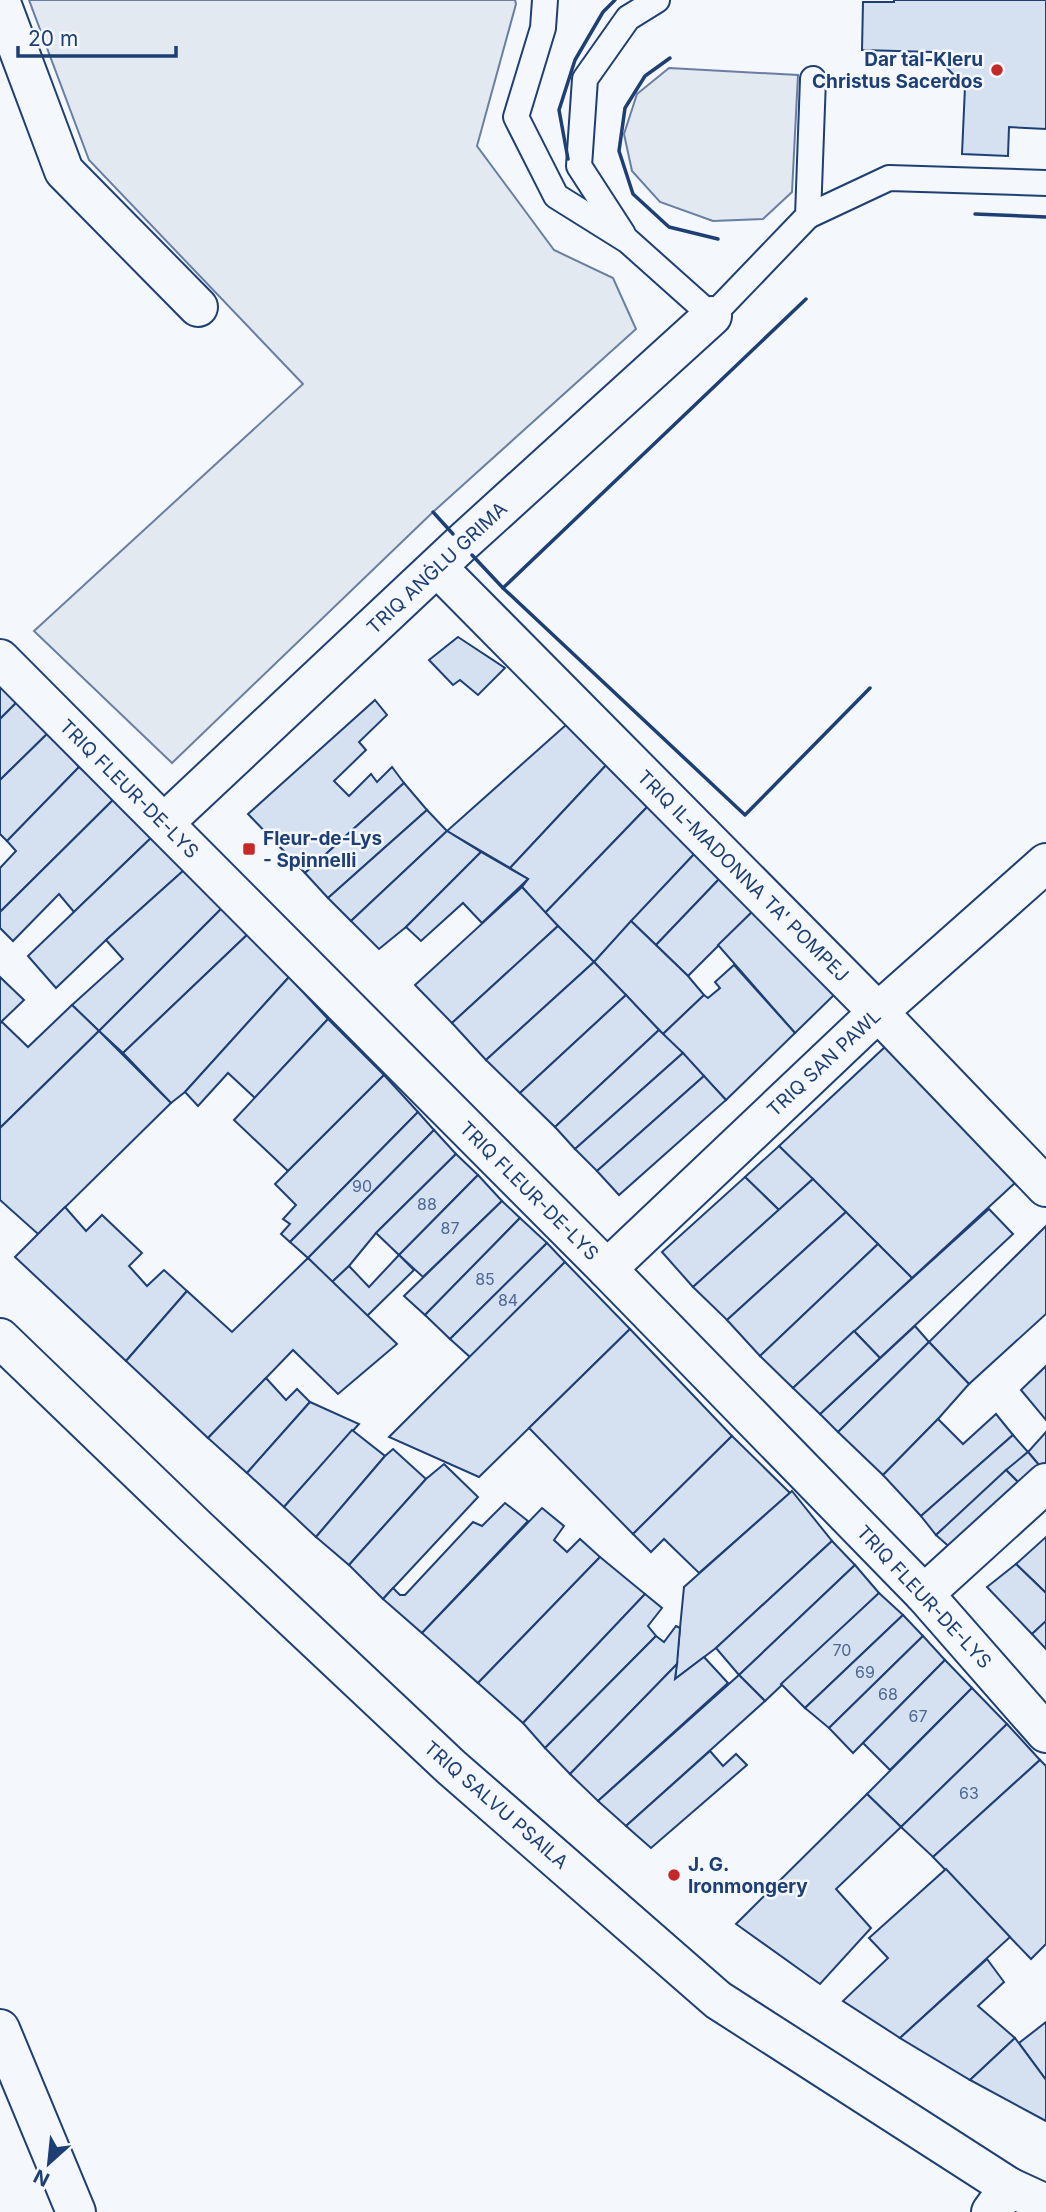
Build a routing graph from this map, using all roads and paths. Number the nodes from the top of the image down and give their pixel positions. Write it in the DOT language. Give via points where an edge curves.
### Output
graph roads {
  1 [pos="0,0"];
  2 [pos="545,0"];
  3 [pos="657,0"];
  4 [pos="813,79"];
  5 [pos="1046,183"];
  6 [pos="808,215"];
  7 [pos="628,241"];
  8 [pos="198,307"];
  9 [pos="712,316"];
  10 [pos="438,568"];
  11 [pos="0,659"];
  12 [pos="164,823"];
  13 [pos="1046,863"];
  14 [pos="878,1012"];
  15 [pos="1046,1187"];
  16 [pos="607,1269"];
  17 [pos="0,1338"];
  18 [pos="1046,1483"];
  19 [pos="924,1594"];
  20 [pos="1046,1733"];
  21 [pos="0,2029"];
  22 [pos="1000,2199"];
  23 [pos="1046,2204"];
  24 [pos="76,2212"];
  1 -- 8 [label="street" via="64,171"];
  2 -- 7 [label="lane" via="543,28 516,117 556,195"];
  3 -- 7 [label="lane" via="628,18 585,79 579,166"];
  4 -- 6 [label="lane"];
  5 -- 6 [label="lane" via="889,178"];
  6 -- 9 [label="lane"];
  7 -- 9 [label="lane"];
  9 -- 10 [label="street, TRIQ ANĠLU GRIMA"];
  10 -- 12 [label="street, TRIQ ANĠLU GRIMA"];
  10 -- 14 [label="street, TRIQ IL-MADONNA TA' POMPEJ"];
  11 -- 12 [label="street, TRIQ FLEUR-DE-LYS"];
  12 -- 16 [label="street, TRIQ FLEUR-DE-LYS"];
  13 -- 14 [label="street, TRIQ SAN PAWL"];
  14 -- 15 [label="street, TRIQ IL-MADONNA TA' POMPEJ"];
  14 -- 16 [label="street, TRIQ SAN PAWL"];
  16 -- 19 [label="street, TRIQ FLEUR-DE-LYS"];
  17 -- 22 [label="street, TRIQ SALVU PSAILA" via="451,1767 718,2000"];
  18 -- 19 [label="street"];
  19 -- 20 [label="street, TRIQ FLEUR-DE-LYS"];
  21 -- 24 [label="street"];
  22 -- 23 [label="street, TRIQ SALVU PSAILA"];
}
